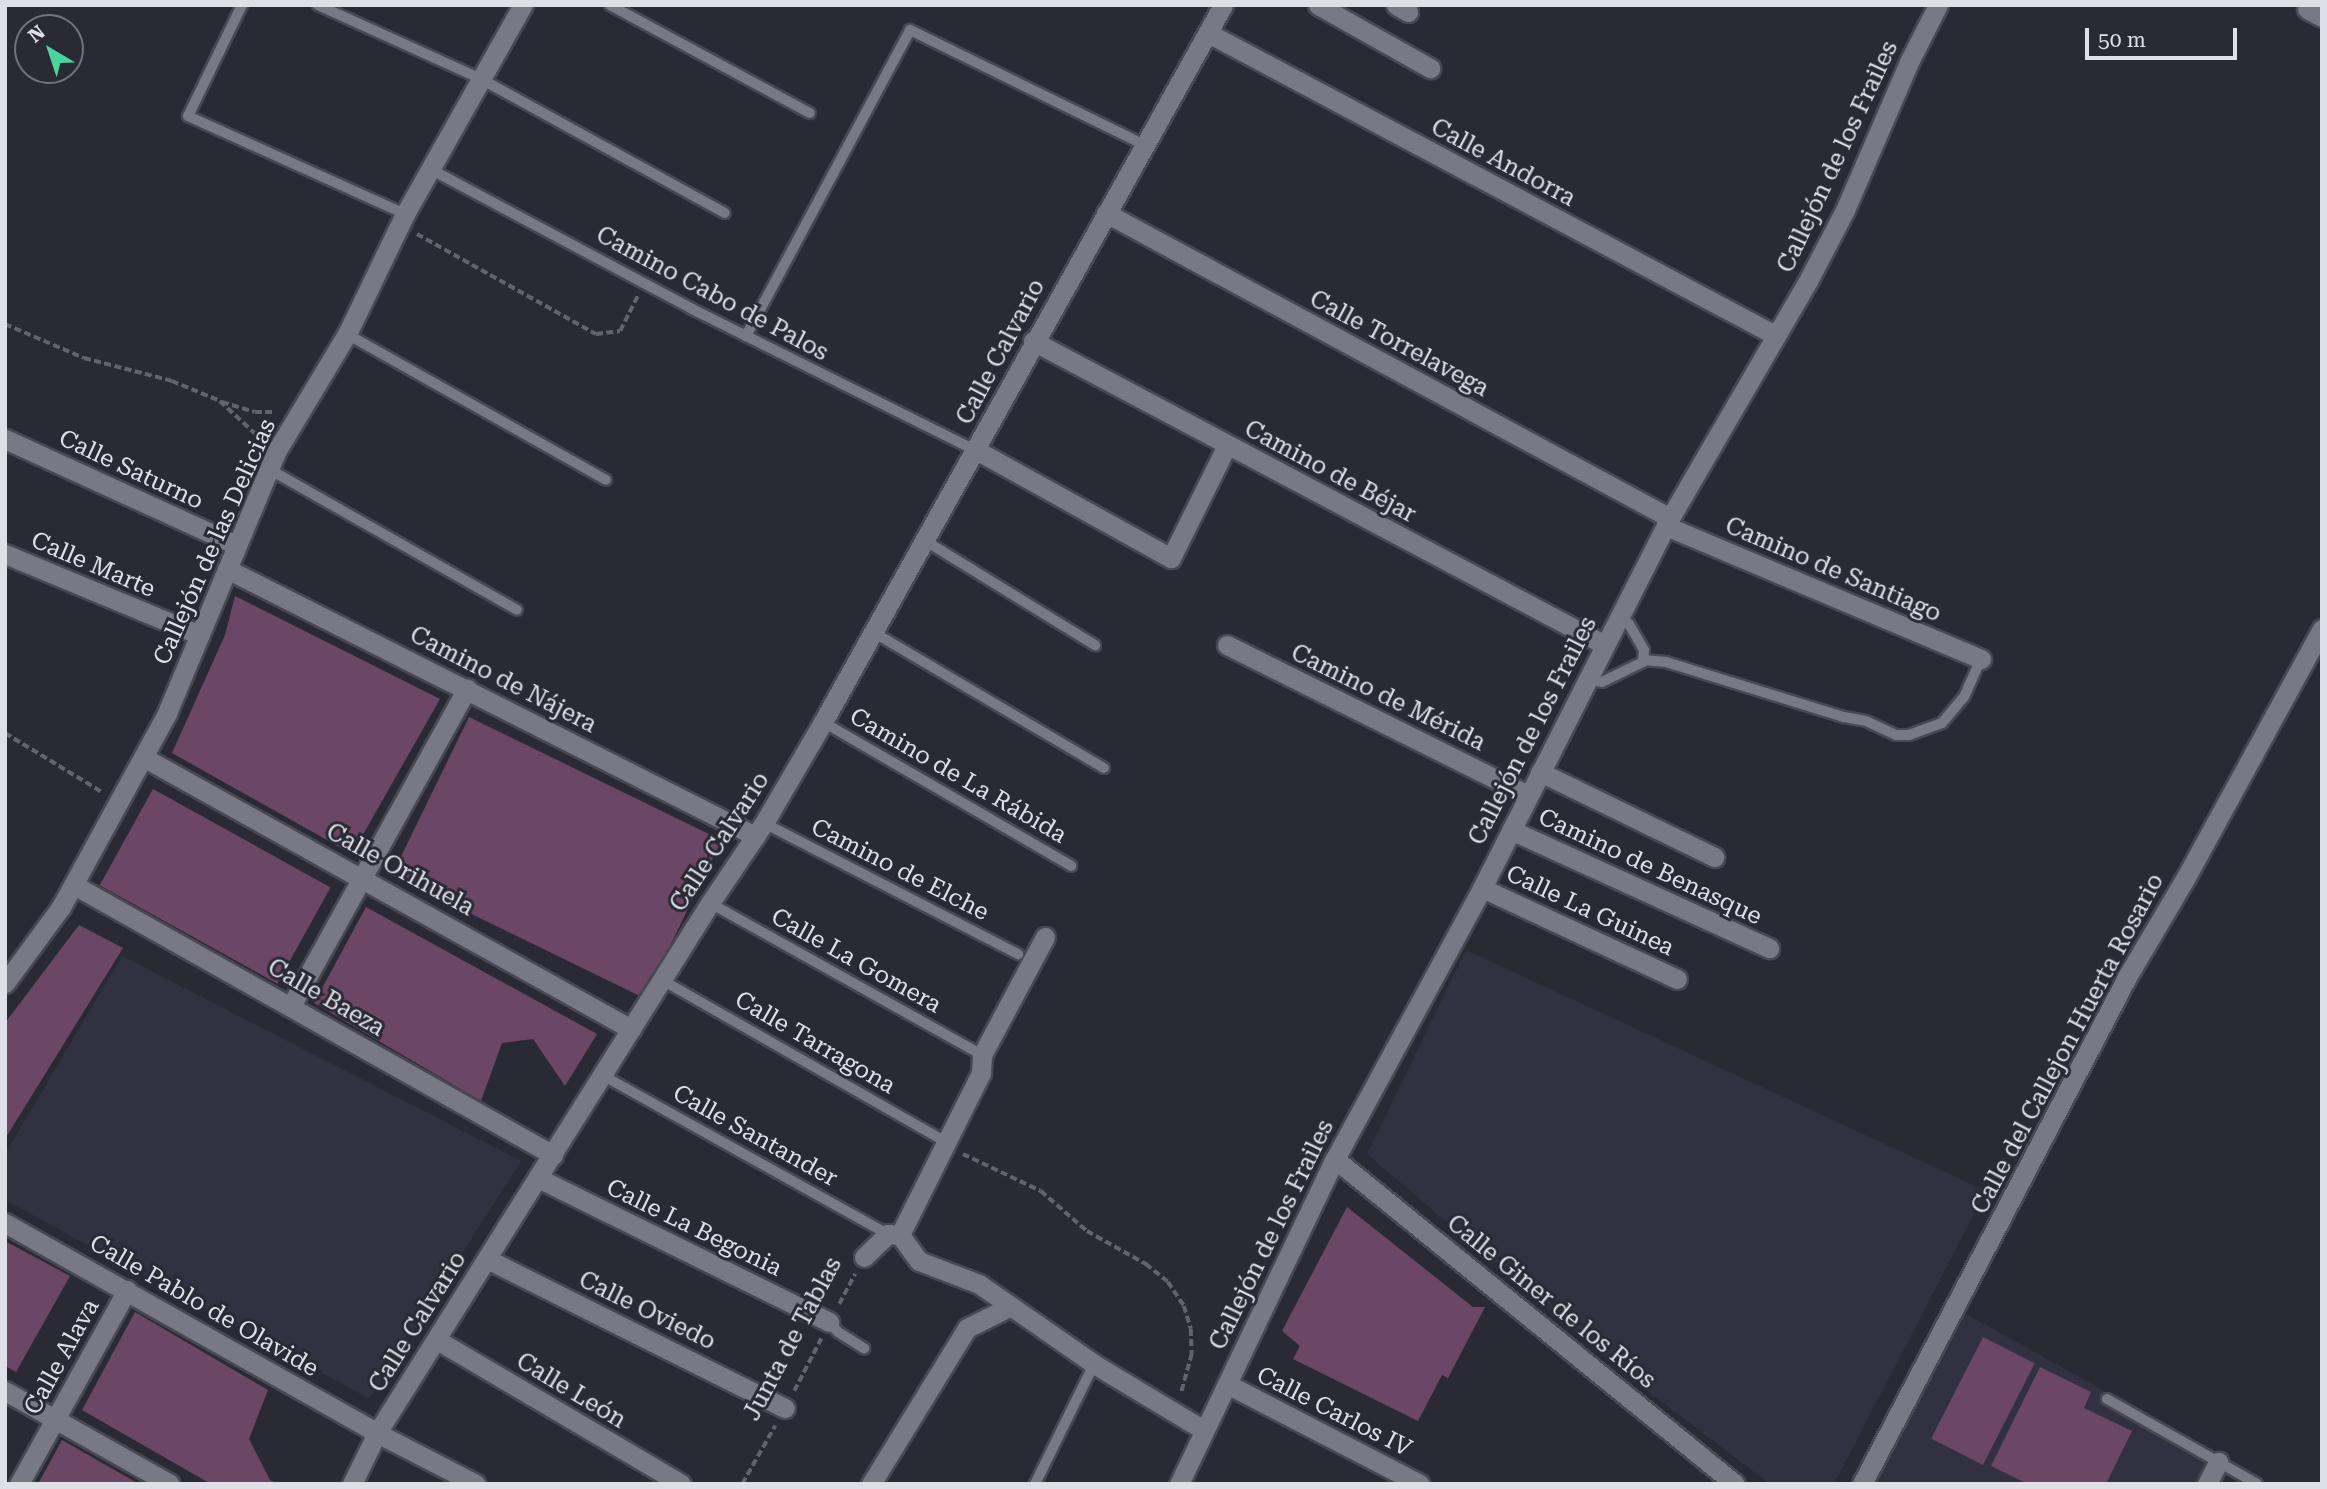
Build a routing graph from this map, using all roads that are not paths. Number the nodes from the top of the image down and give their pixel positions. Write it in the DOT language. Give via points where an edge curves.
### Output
graph roads {
  1 [pos="242,5"];
  2 [pos="318,5"];
  3 [pos="523,5"];
  4 [pos="610,5"];
  5 [pos="1223,5"];
  6 [pos="1318,5"];
  7 [pos="1938,5"];
  8 [pos="1208,33"];
  9 [pos="1430,68"];
  10 [pos="481,79"];
  11 [pos="810,113"];
  12 [pos="1145,145"];
  13 [pos="432,170"];
  14 [pos="725,213"];
  15 [pos="1106,213"];
  16 [pos="402,219"];
  17 [pos="347,334"];
  18 [pos="1775,335"];
  19 [pos="746,336"];
  20 [pos="1033,341"];
  21 [pos="5,439"];
  22 [pos="1227,445"];
  23 [pos="976,450"];
  24 [pos="272,461"];
  25 [pos="606,480"];
  26 [pos="1668,522"];
  27 [pos="924,540"];
  28 [pos="237,545"];
  29 [pos="5,554"];
  30 [pos="227,569"];
  31 [pos="517,610"];
  32 [pos="1618,617"];
  33 [pos="2322,629"];
  34 [pos="873,632"];
  35 [pos="200,635"];
  36 [pos="1094,645"];
  37 [pos="1227,645"];
  38 [pos="1604,645"];
  39 [pos="1982,659"];
  40 [pos="1644,660"];
  41 [pos="1587,678"];
  42 [pos="467,689"];
  43 [pos="823,722"];
  44 [pos="143,757"];
  45 [pos="1104,768"];
  46 [pos="1540,772"];
  47 [pos="1528,795"];
  48 [pos="760,829"];
  49 [pos="1511,830"];
  50 [pos="1714,857"];
  51 [pos="1071,866"];
  52 [pos="363,877"];
  53 [pos="74,885"];
  54 [pos="1482,888"];
  55 [pos="710,903"];
  56 [pos="1045,937"];
  57 [pos="1769,948"];
  58 [pos="1018,954"];
  59 [pos="1677,979"];
  60 [pos="662,980"];
  61 [pos="5,982"];
  62 [pos="291,1006"];
  63 [pos="631,1029"];
  64 [pos="982,1055"];
  65 [pos="602,1075"];
  66 [pos="948,1144"];
  67 [pos="553,1155"];
  68 [pos="1335,1159"];
  69 [pos="538,1178"];
  70 [pos="5,1223"];
  71 [pos="894,1235"];
  72 [pos="864,1257"];
  73 [pos="487,1259"];
  74 [pos="127,1290"];
  75 [pos="1009,1307"];
  76 [pos="829,1322"];
  77 [pos="437,1340"];
  78 [pos="864,1348"];
  79 [pos="1094,1364"];
  80 [pos="1227,1384"];
  81 [pos="5,1391"];
  82 [pos="2107,1399"];
  83 [pos="785,1408"];
  84 [pos="56,1419"];
  85 [pos="1204,1430"];
  86 [pos="377,1433"];
  87 [pos="2218,1462"];
  88 [pos="19,1484"];
  89 [pos="170,1484"];
  90 [pos="352,1484"];
  91 [pos="476,1484"];
  92 [pos="681,1484"];
  93 [pos="871,1484"];
  94 [pos="1035,1484"];
  95 [pos="1179,1484"];
  96 [pos="1420,1484"];
  97 [pos="1735,1484"];
  98 [pos="1862,1484"];
  99 [pos="2207,1484"];
  100 [pos="2257,1484"];
  1 -- 16 [label="lane" via="188,116"];
  2 -- 10 [label="lane"];
  3 -- 10 [label="street, Callejón de las Delicias"];
  4 -- 11 [label="lane"];
  5 -- 8 [label="street, Calle Calvario"];
  6 -- 9 [label="street"];
  7 -- 18 [label="street, Callejón de los Frailes" via="1845,210"];
  8 -- 12 [label="street, Calle Calvario"];
  8 -- 18 [label="street, Calle Andorra"];
  10 -- 13 [label="street, Callejón de las Delicias"];
  10 -- 14 [label="lane"];
  12 -- 15 [label="street, Calle Calvario"];
  12 -- 19 [label="lane" via="910,30"];
  13 -- 16 [label="street, Callejón de las Delicias"];
  13 -- 19 [label="lane, Camino Cabo de Palos"];
  15 -- 20 [label="street, Calle Calvario"];
  15 -- 26 [label="street, Calle Torrelavega"];
  16 -- 17 [label="street, Callejón de las Delicias"];
  17 -- 24 [label="street, Callejón de las Delicias"];
  17 -- 25 [label="lane"];
  18 -- 26 [label="street, Callejón de los Frailes"];
  19 -- 23 [label="lane, Camino Cabo de Palos"];
  20 -- 22 [label="street, Camino de Béjar"];
  20 -- 23 [label="street, Calle Calvario"];
  21 -- 28 [label="street, Calle Saturno"];
  22 -- 23 [label="street" via="1171,558"];
  22 -- 38 [label="street, Camino de Béjar"];
  23 -- 27 [label="street, Calle Calvario"];
  24 -- 28 [label="street, Callejón de las Delicias"];
  24 -- 31 [label="lane"];
  26 -- 32 [label="street, Callejón de los Frailes"];
  26 -- 39 [label="street, Camino de Santiago"];
  27 -- 34 [label="street, Calle Calvario"];
  27 -- 36 [label="lane"];
  28 -- 30 [label="street, Callejón de las Delicias"];
  29 -- 35 [label="street, Calle Marte"];
  30 -- 35 [label="street, Callejón de las Delicias"];
  30 -- 42 [label="street, Camino de Nájera"];
  32 -- 38 [label="street, Callejón de los Frailes"];
  32 -- 40 [label="lane" via="1629,624 1644,650"];
  33 -- 98 [label="street, Calle del Callejon Huerta Rosario" via="2127,977"];
  34 -- 43 [label="street, Calle Calvario"];
  34 -- 45 [label="lane"];
  35 -- 44 [label="street, Callejón de las Delicias"];
  37 -- 47 [label="street, Camino de Mérida"];
  38 -- 41 [label="street, Callejón de los Frailes"];
  39 -- 40 [label="lane" via="1964,697 1942,723 1909,735 1896,735 1866,721 1666,662"];
  40 -- 41 [label="lane" via="1637,668 1602,682"];
  41 -- 46 [label="street, Callejón de los Frailes"];
  42 -- 48 [label="street, Camino de Nájera"];
  42 -- 52 [label="street"];
  43 -- 48 [label="street, Calle Calvario"];
  43 -- 51 [label="lane, Camino de La Rábida"];
  44 -- 52 [label="street, Calle Orihuela"];
  44 -- 53 [label="street, Callejón de las Delicias"];
  46 -- 47 [label="street, Callejón de los Frailes"];
  46 -- 50 [label="street"];
  47 -- 49 [label="street, Callejón de los Frailes"];
  48 -- 55 [label="street, Calle Calvario"];
  48 -- 58 [label="lane, Camino de Elche"];
  49 -- 54 [label="street, Callejón de los Frailes"];
  49 -- 57 [label="street, Camino de Benasque"];
  52 -- 62 [label="street"];
  52 -- 63 [label="street, Calle Orihuela"];
  53 -- 61 [label="street, Callejón de las Delicias"];
  53 -- 62 [label="street, Calle Baeza"];
  54 -- 59 [label="street, Calle La Guinea"];
  54 -- 68 [label="street, Callejón de los Frailes"];
  55 -- 60 [label="street, Calle Calvario"];
  55 -- 64 [label="lane, Calle La Gomera"];
  56 -- 64 [label="street, Junta de Tablas"];
  60 -- 63 [label="street, Calle Calvario"];
  60 -- 66 [label="lane, Calle Tarragona"];
  62 -- 67 [label="street, Calle Baeza"];
  63 -- 65 [label="street, Calle Calvario"];
  64 -- 66 [label="street, Junta de Tablas" via="981,1073"];
  65 -- 67 [label="street, Calle Calvario"];
  65 -- 71 [label="lane, Calle Santander"];
  66 -- 71 [label="street, Junta de Tablas"];
  67 -- 69 [label="street, Calle Calvario"];
  68 -- 80 [label="street, Callejón de los Frailes"];
  68 -- 97 [label="street, Calle Giner de los Ríos"];
  69 -- 73 [label="street, Calle Calvario"];
  69 -- 76 [label="street, Calle La Begonia"];
  70 -- 74 [label="street, Calle Pablo de Olavide"];
  71 -- 72 [label="street, Junta de Tablas"];
  71 -- 75 [label="street" via="919,1261 979,1284"];
  73 -- 77 [label="street, Calle Calvario"];
  73 -- 83 [label="street, Calle Oviedo"];
  74 -- 84 [label="street, Calle Alava"];
  74 -- 86 [label="street, Calle Pablo de Olavide"];
  75 -- 79 [label="street"];
  75 -- 93 [label="street" via="967,1328"];
  76 -- 78 [label="lane"];
  77 -- 86 [label="street, Calle Calvario"];
  77 -- 92 [label="street, Calle León"];
  79 -- 85 [label="street"];
  79 -- 94 [label="lane"];
  80 -- 85 [label="street, Callejón de los Frailes"];
  80 -- 96 [label="street, Calle Carlos IV"];
  81 -- 84 [label="street"];
  82 -- 87 [label="lane"];
  84 -- 88 [label="street, Calle Alava"];
  84 -- 89 [label="street"];
  85 -- 95 [label="street, Callejón de los Frailes"];
  86 -- 90 [label="street, Calle Calvario"];
  86 -- 91 [label="street, Calle Pablo de Olavide"];
  87 -- 99 [label="street"];
  87 -- 100 [label="lane"];
}
